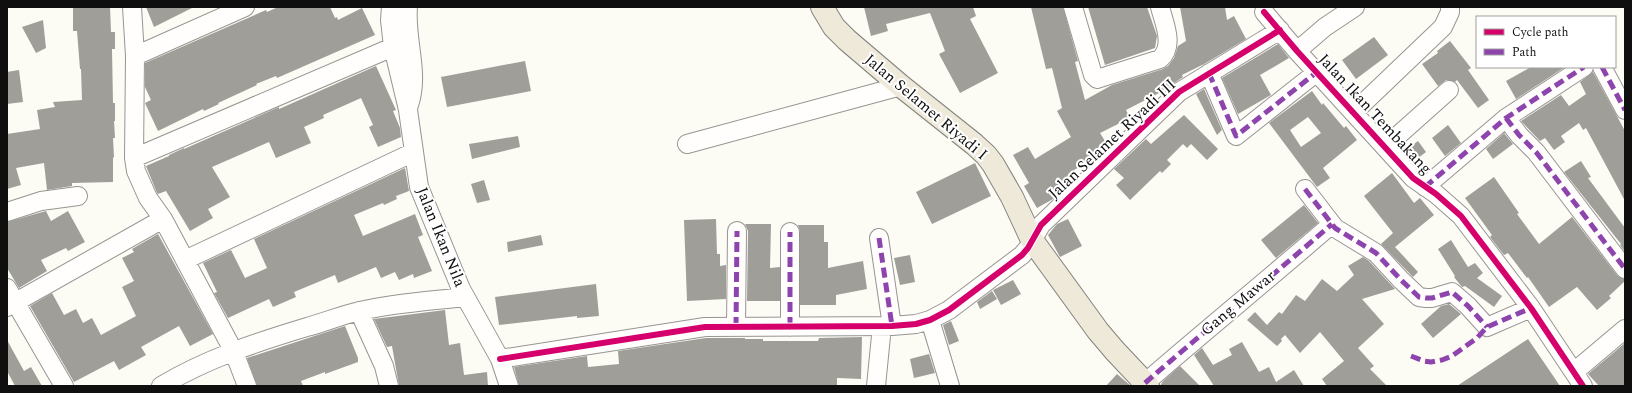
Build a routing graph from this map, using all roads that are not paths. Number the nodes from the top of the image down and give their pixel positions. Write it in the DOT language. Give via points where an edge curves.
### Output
graph roads {
  1 [pos="132,7"];
  2 [pos="245,7"];
  3 [pos="391,7"];
  4 [pos="408,7"];
  5 [pos="822,7"];
  6 [pos="1073,7"];
  7 [pos="1160,7"];
  8 [pos="1355,7"];
  9 [pos="1450,7"];
  10 [pos="1264,12"];
  11 [pos="1280,30"];
  12 [pos="393,47"];
  13 [pos="1297,51"];
  14 [pos="135,56"];
  15 [pos="1582,68"];
  16 [pos="1603,68"];
  17 [pos="1317,72"];
  18 [pos="1209,73"];
  19 [pos="902,86"];
  20 [pos="1449,90"];
  21 [pos="408,110"];
  22 [pos="1625,110"];
  23 [pos="1354,112"];
  24 [pos="1506,118"];
  25 [pos="687,144"];
  26 [pos="1386,147"];
  27 [pos="414,152"];
  28 [pos="134,158"];
  29 [pos="1425,187"];
  30 [pos="1305,189"];
  31 [pos="78,196"];
  32 [pos="7,212"];
  33 [pos="163,219"];
  34 [pos="1332,224"];
  35 [pos="737,231"];
  36 [pos="790,232"];
  37 [pos="879,238"];
  38 [pos="1032,240"];
  39 [pos="185,260"];
  40 [pos="1625,269"];
  41 [pos="465,297"];
  42 [pos="10,299"];
  43 [pos="1531,308"];
  44 [pos="359,311"];
  45 [pos="930,320"];
  46 [pos="887,326"];
  47 [pos="736,327"];
  48 [pos="790,327"];
  49 [pos="1625,330"];
  50 [pos="234,352"];
  51 [pos="500,359"];
  52 [pos="1578,379"];
  53 [pos="1147,385"];
  54 [pos="64,386"];
  55 [pos="161,386"];
  56 [pos="247,386"];
  57 [pos="389,386"];
  58 [pos="509,386"];
  59 [pos="876,386"];
  60 [pos="950,386"];
  1 -- 14 [label="street"];
  2 -- 14 [label="street"];
  3 -- 12 [label="street, Jalan Ikan Nila"];
  4 -- 21 [label="street" via="414,79"];
  5 -- 19 [label="main road, Jalan Selamet Riyadi I" via="834,27 847,40"];
  6 -- 7 [label="street" via="1093,75 1098,79 1160,59 1164,55 1168,37"];
  8 -- 13 [label="street"];
  9 -- 23 [label="street" via="1443,27"];
  10 -- 11 [label="street, Jalan Ikan Tembakang"];
  11 -- 13 [label="street, Jalan Ikan Tembakang"];
  11 -- 18 [label="street, Jalan Selamet Riyadi III"];
  12 -- 21 [label="street, Jalan Ikan Nila"];
  12 -- 28 [label="street"];
  13 -- 17 [label="street, Jalan Ikan Tembakang"];
  14 -- 28 [label="street"];
  15 -- 24 [label="street"];
  16 -- 22 [label="street"];
  17 -- 18 [label="street" via="1236,136"];
  17 -- 23 [label="street, Jalan Ikan Tembakang"];
  18 -- 38 [label="street, Jalan Selamet Riyadi III" via="1178,92 1166,103 1051,214"];
  19 -- 25 [label="street"];
  19 -- 38 [label="main road, Jalan Selamet Riyadi I" via="986,155 1012,197"];
  20 -- 26 [label="street"];
  21 -- 27 [label="street, Jalan Ikan Nila"];
  23 -- 26 [label="street, Jalan Ikan Tembakang"];
  24 -- 29 [label="street"];
  24 -- 40 [label="street" via="1536,152"];
  26 -- 29 [label="street, Jalan Ikan Tembakang" via="1413,178"];
  27 -- 39 [label="street"];
  27 -- 41 [label="street, Jalan Ikan Nila" via="419,187"];
  28 -- 33 [label="street" via="140,183"];
  29 -- 43 [label="street, Jalan Ikan Tembakang" via="1461,216"];
  30 -- 34 [label="street"];
  31 -- 32 [label="street" via="41,201"];
  33 -- 39 [label="street"];
  33 -- 42 [label="street"];
  34 -- 43 [label="street" via="1376,253 1419,297 1432,298 1452,292 1487,326"];
  34 -- 53 [label="street, Gang Mawar" via="1206,330"];
  35 -- 47 [label="street"];
  36 -- 48 [label="street"];
  37 -- 46 [label="street"];
  38 -- 45 [label="street, Jalan Selamet Riyadi III" via="1022,255 949,310"];
  38 -- 53 [label="main road, Jalan Selamet Riyadi I" via="1098,332"];
  39 -- 50 [label="street"];
  41 -- 44 [label="street"];
  41 -- 51 [label="street, Jalan Ikan Nila"];
  42 -- 54 [label="street"];
  43 -- 52 [label="street, Jalan Ikan Tembakang"];
  44 -- 50 [label="street"];
  44 -- 57 [label="street" via="384,366"];
  45 -- 46 [label="street, Jalan Selamet Riyadi III" via="916,324"];
  45 -- 60 [label="street"];
  46 -- 48 [label="street, Jalan Selamet Riyadi III"];
  46 -- 59 [label="street"];
  47 -- 48 [label="street, Jalan Selamet Riyadi III"];
  47 -- 51 [label="street, Jalan Selamet Riyadi III" via="705,327"];
  49 -- 52 [label="street"];
  50 -- 55 [label="street" via="198,366"];
  50 -- 56 [label="street"];
  51 -- 58 [label="street, Jalan Ikan Nila"];
}
